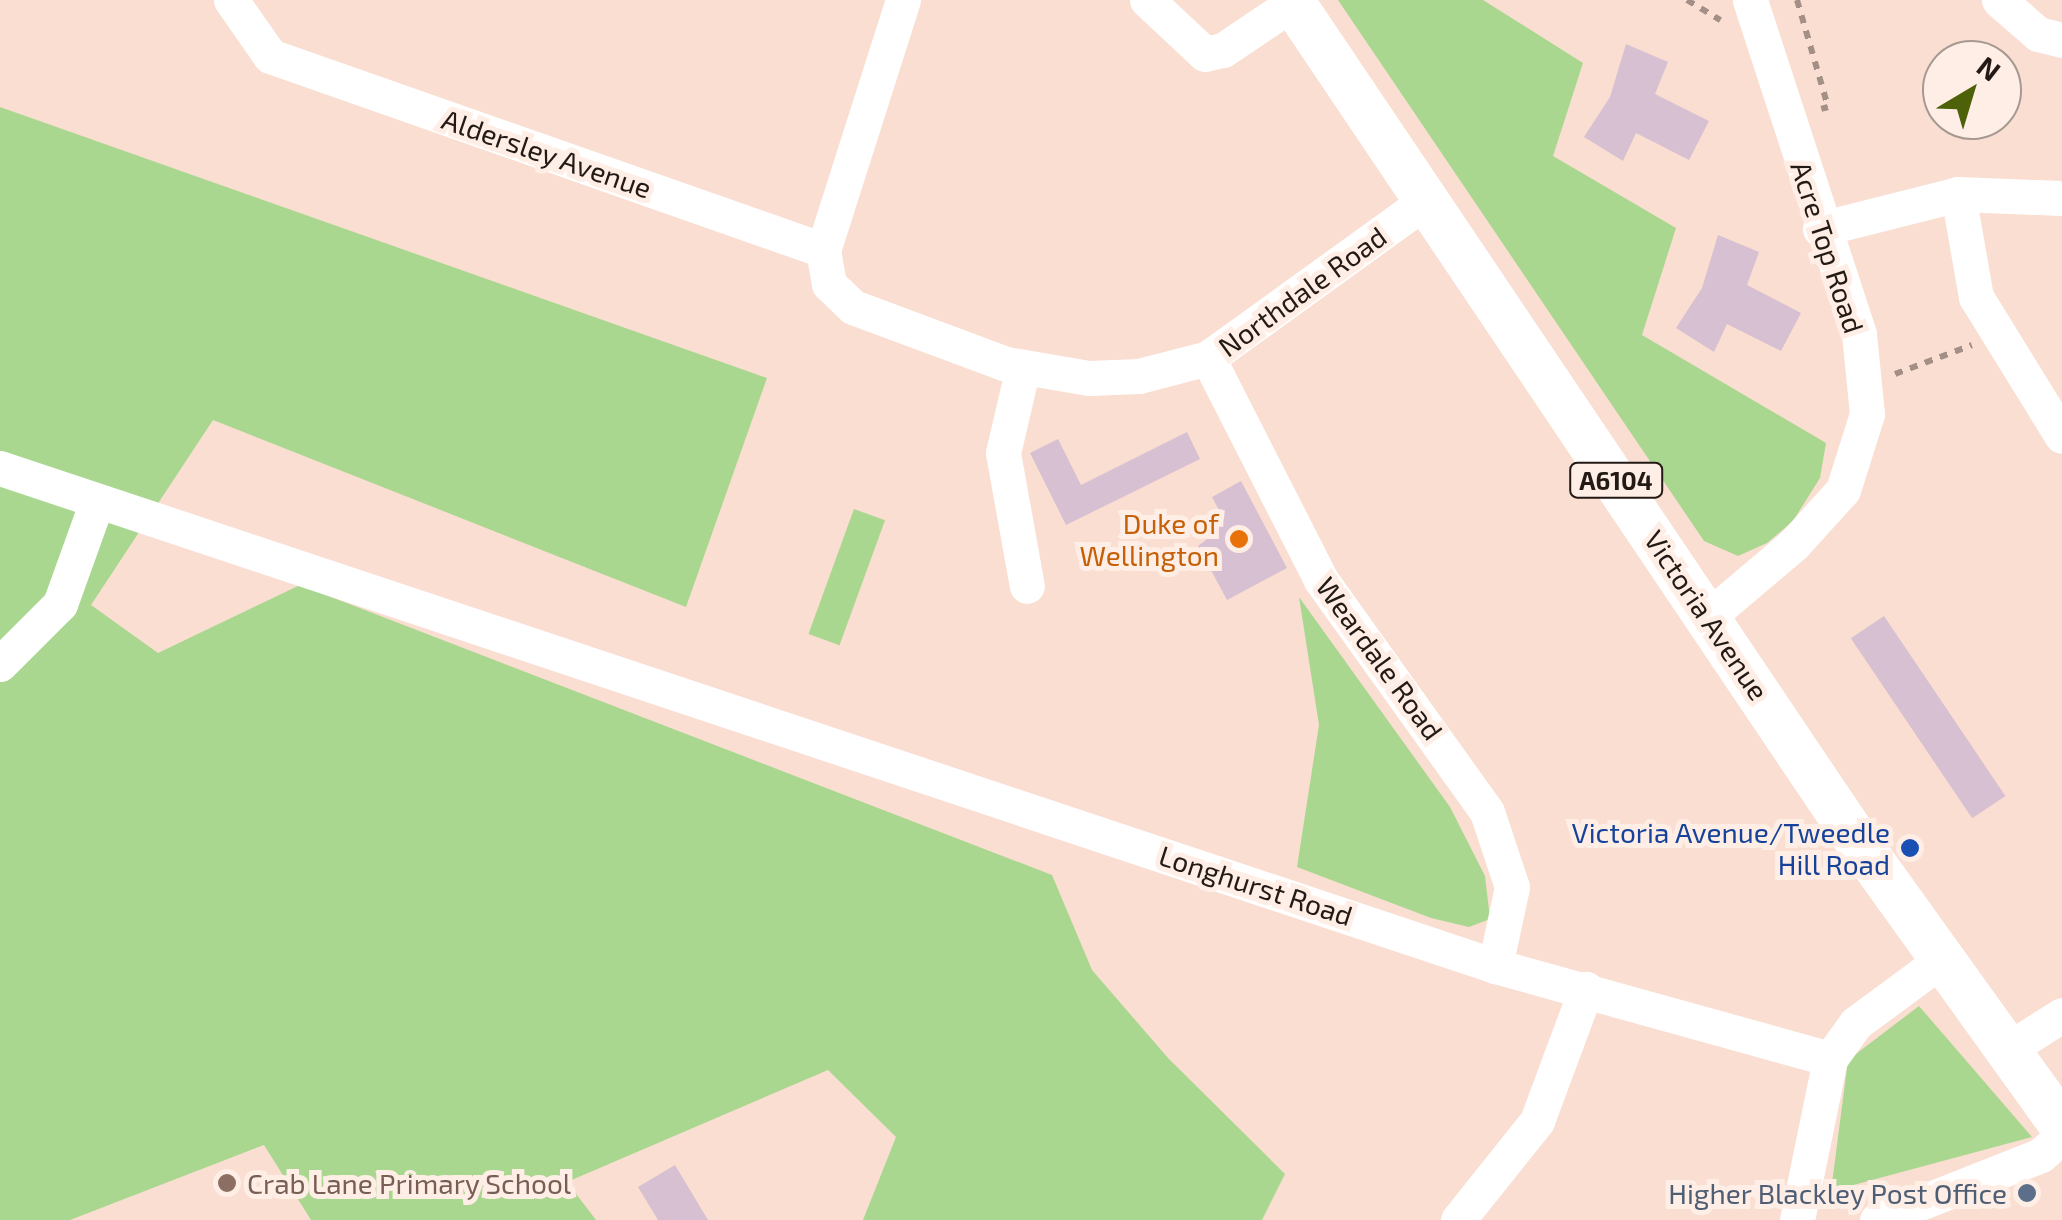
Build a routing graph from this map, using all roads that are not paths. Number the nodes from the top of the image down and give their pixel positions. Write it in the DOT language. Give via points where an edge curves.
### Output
graph roads {
  1 [pos="231,0"];
  2 [pos="903,0"];
  3 [pos="1147,0"];
  4 [pos="1750,0"];
  5 [pos="1999,0"];
  6 [pos="1292,1"];
  7 [pos="2062,40"];
  8 [pos="1958,194"];
  9 [pos="2062,198"];
  10 [pos="1427,200"];
  11 [pos="1820,229"];
  12 [pos="823,250"];
  13 [pos="1208,358"];
  14 [pos="1023,367"];
  15 [pos="2062,436"];
  16 [pos="0,468"];
  17 [pos="97,501"];
  18 [pos="1027,586"];
  19 [pos="1708,617"];
  20 [pos="0,664"];
  21 [pos="1940,961"];
  22 [pos="1495,966"];
  23 [pos="1586,989"];
  24 [pos="2062,1015"];
  25 [pos="2004,1052"];
  26 [pos="1830,1059"];
  27 [pos="2062,1126"];
  28 [pos="2062,1136"];
  29 [pos="1458,1220"];
  30 [pos="1797,1220"];
  31 [pos="1878,1220"];
  1 -- 12 [label="street, Aldersley Avenue" via="270,56"];
  2 -- 12 [label="street"];
  3 -- 6 [label="street" via="1192,49 1205,54 1224,50"];
  4 -- 11 [label="street, Acre Top Road"];
  5 -- 7 [label="street" via="2038,34"];
  6 -- 10 [label="main road, Victoria Avenue / A6104"];
  8 -- 9 [label="street"];
  8 -- 11 [label="street"];
  8 -- 15 [label="street" via="1965,258 1996,332"];
  10 -- 13 [label="street, Northdale Road"];
  10 -- 19 [label="main road, Victoria Avenue / A6104"];
  11 -- 19 [label="street, Acre Top Road" via="1859,334 1865,381 1860,451 1842,490 1794,544"];
  12 -- 14 [label="street, Northdale Road" via="830,284 853,306"];
  13 -- 14 [label="street, Northdale Road" via="1140,376 1089,378"];
  13 -- 22 [label="street, Weardale Road" via="1322,580 1487,812 1512,886"];
  14 -- 18 [label="street" via="1003,453"];
  16 -- 17 [label="street, Longhurst Road"];
  17 -- 20 [label="street" via="60,604"];
  17 -- 22 [label="street, Longhurst Road"];
  19 -- 21 [label="main road, Victoria Avenue / A6104"];
  21 -- 25 [label="main road, Victoria Avenue / A6104"];
  21 -- 26 [label="street" via="1856,1023"];
  22 -- 23 [label="street, Longhurst Road"];
  23 -- 26 [label="street, Longhurst Road"];
  23 -- 29 [label="street" via="1537,1121"];
  24 -- 25 [label="street"];
  25 -- 27 [label="main road, Victoria Avenue / A6104"];
  26 -- 30 [label="street"];
  28 -- 31 [label="street" via="2042,1155"];
}
